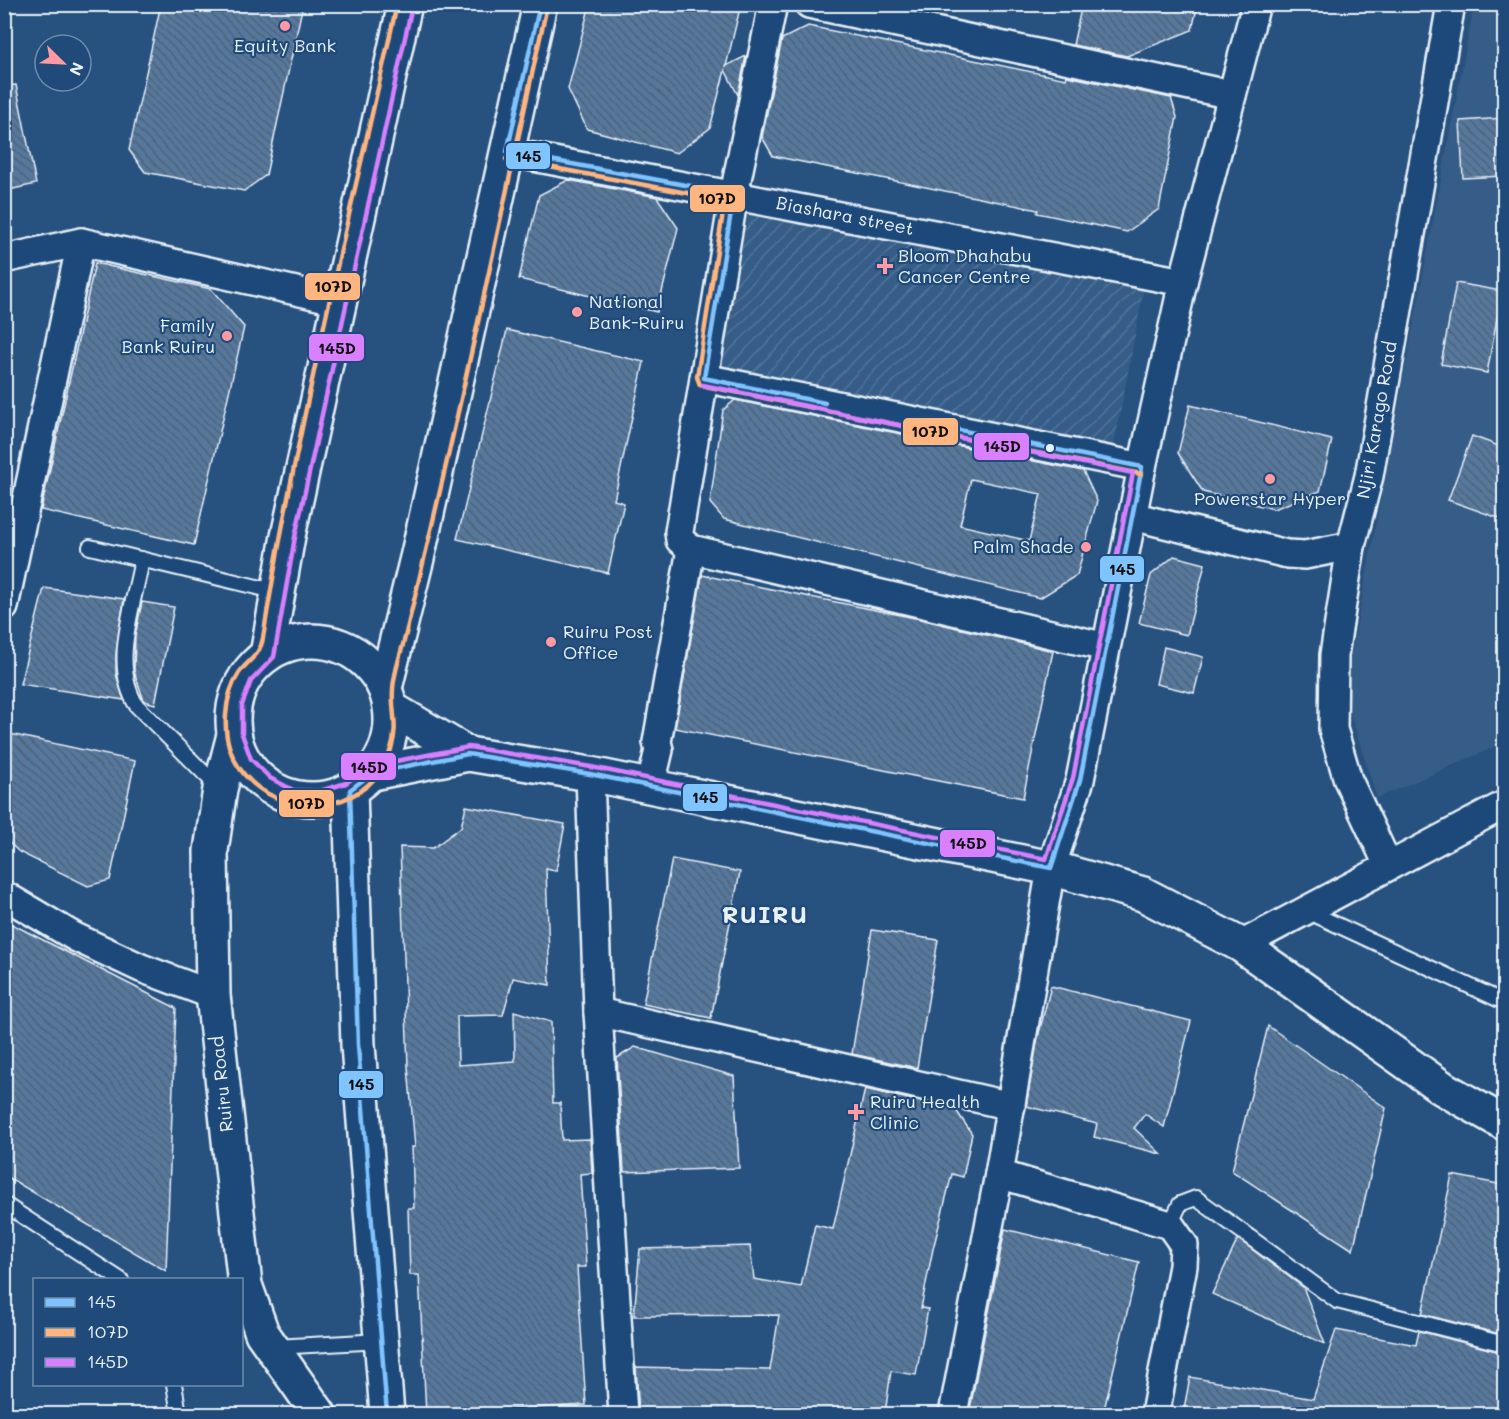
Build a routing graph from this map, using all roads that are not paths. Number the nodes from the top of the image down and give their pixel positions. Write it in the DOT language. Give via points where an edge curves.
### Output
graph roads {
  1 [pos="405,4"];
  2 [pos="540,4"];
  3 [pos="773,4"];
  4 [pos="809,4"];
  5 [pos="1256,4"];
  6 [pos="1451,4"];
  7 [pos="1232,95"];
  8 [pos="507,152"];
  9 [pos="734,194"];
  10 [pos="81,242"];
  11 [pos="4,259"];
  12 [pos="1184,282"];
  13 [pos="340,301"];
  14 [pos="704,378"];
  15 [pos="1142,467"];
  16 [pos="1132,516"];
  17 [pos="1351,546"];
  18 [pos="90,547"];
  19 [pos="691,549"];
  20 [pos="142,559"];
  21 [pos="278,592"];
  22 [pos="4,607"];
  23 [pos="1106,647"];
  24 [pos="267,655"];
  25 [pos="388,698"];
  26 [pos="234,735"];
  27 [pos="468,754"];
  28 [pos="590,774"];
  29 [pos="361,782"];
  30 [pos="650,788"];
  31 [pos="220,789"];
  32 [pos="1504,805"];
  33 [pos="1388,864"];
  34 [pos="1051,868"];
  35 [pos="4,895"];
  36 [pos="1307,911"];
  37 [pos="1241,945"];
  38 [pos="213,995"];
  39 [pos="1504,1002"];
  40 [pos="598,1012"];
  41 [pos="1011,1106"];
  42 [pos="1504,1123"];
  43 [pos="999,1174"];
  44 [pos="4,1204"];
  45 [pos="1170,1225"];
  46 [pos="118,1278"];
  47 [pos="257,1328"];
  48 [pos="381,1341"];
  49 [pos="1504,1344"];
  50 [pos="174,1386"];
  51 [pos="179,1414"];
  52 [pos="320,1414"];
  53 [pos="387,1414"];
  54 [pos="623,1414"];
  55 [pos="953,1414"];
  56 [pos="1155,1414"];
  1 -- 13 [label="main road"];
  2 -- 8 [label="main road"];
  3 -- 9 [label="street"];
  4 -- 7 [label="street"];
  5 -- 7 [label="street"];
  6 -- 17 [label="street, Njiri Karago Road" via="1369,476"];
  7 -- 12 [label="street"];
  8 -- 9 [label="street, Biashara street"];
  8 -- 25 [label="main road"];
  9 -- 12 [label="street, Biashara street"];
  9 -- 14 [label="street"];
  10 -- 11 [label="street"];
  10 -- 13 [label="street"];
  10 -- 22 [label="street"];
  12 -- 15 [label="street"];
  13 -- 21 [label="main road"];
  14 -- 15 [label="street"];
  14 -- 19 [label="street" via="679,532 680,540"];
  15 -- 16 [label="street"];
  16 -- 17 [label="street" via="1287,554 1305,555"];
  16 -- 23 [label="street"];
  17 -- 33 [label="street, Njiri Karago Road" via="1334,655 1333,729 1348,780"];
  18 -- 20 [label="lane"];
  19 -- 23 [label="street"];
  19 -- 30 [label="street"];
  20 -- 21 [label="lane"];
  20 -- 31 [label="lane" via="123,663 128,692 136,706"];
  21 -- 24 [label="main road"];
  23 -- 34 [label="street" via="1080,780"];
  24 -- 25 [label="main road" via="288,644 310,640 334,643 355,652 373,668"];
  24 -- 26 [label="main road" via="245,677 234,704"];
  25 -- 27 [label="main road"];
  25 -- 29 [label="main road" via="389,743"];
  26 -- 29 [label="main road" via="245,763 265,784 291,797 321,799"];
  26 -- 31 [label="main road, Ruiru Road"];
  27 -- 28 [label="main road"];
  27 -- 29 [label="main road"];
  28 -- 30 [label="main road"];
  28 -- 40 [label="street"];
  29 -- 48 [label="main road" via="358,1045"];
  30 -- 34 [label="main road"];
  31 -- 38 [label="main road, Ruiru Road" via="211,851"];
  32 -- 33 [label="street"];
  33 -- 36 [label="street"];
  34 -- 37 [label="main road" via="1143,894"];
  34 -- 41 [label="street"];
  35 -- 38 [label="street" via="75,937 141,968"];
  36 -- 37 [label="street"];
  36 -- 39 [label="lane"];
  37 -- 42 [label="main road" via="1444,1089"];
  38 -- 47 [label="main road, Ruiru Road" via="244,1285"];
  40 -- 41 [label="street"];
  40 -- 54 [label="street"];
  41 -- 43 [label="street"];
  43 -- 45 [label="street"];
  43 -- 55 [label="street"];
  44 -- 46 [label="lane"];
  45 -- 49 [label="lane" via="1180,1204 1196,1198 1337,1301"];
  45 -- 56 [label="street" via="1184,1245 1183,1266"];
  47 -- 48 [label="lane"];
  47 -- 52 [label="main road, Ruiru Road"];
  48 -- 53 [label="main road"];
  50 -- 51 [label="lane"];
}
